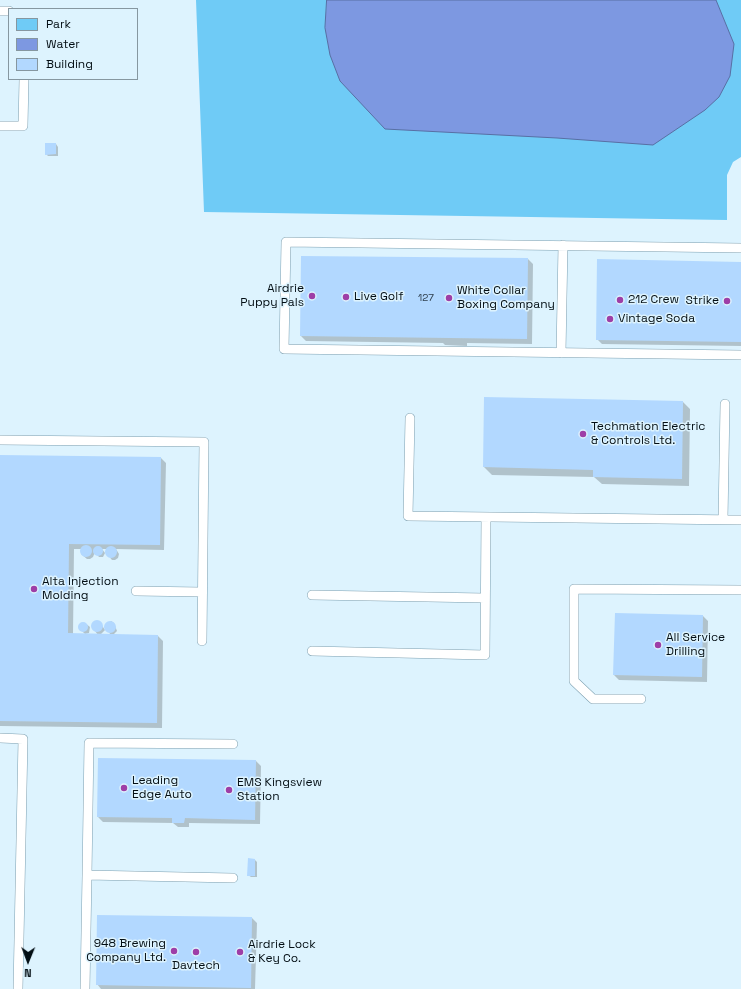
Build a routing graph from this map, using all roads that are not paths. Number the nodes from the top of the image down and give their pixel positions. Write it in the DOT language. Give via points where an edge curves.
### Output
graph roads {
  1 [pos="24,80"];
  2 [pos="0,126"];
  3 [pos="563,245"];
  4 [pos="741,248"];
  5 [pos="561,353"];
  6 [pos="741,355"];
  7 [pos="725,404"];
  8 [pos="410,418"];
  9 [pos="0,440"];
  10 [pos="486,517"];
  11 [pos="723,520"];
  12 [pos="741,520"];
  13 [pos="741,590"];
  14 [pos="136,591"];
  15 [pos="202,592"];
  16 [pos="312,595"];
  17 [pos="485,598"];
  18 [pos="202,641"];
  19 [pos="312,651"];
  20 [pos="641,699"];
  21 [pos="0,738"];
  22 [pos="233,744"];
  23 [pos="87,875"];
  24 [pos="233,878"];
  25 [pos="18,989"];
  26 [pos="85,989"];
  1 -- 2 [label="lane" via="23,126"];
  3 -- 4 [label="lane"];
  3 -- 5 [label="lane"];
  3 -- 5 [label="lane" via="286,242 285,265 284,349"];
  5 -- 6 [label="lane"];
  7 -- 11 [label="lane"];
  8 -- 10 [label="lane" via="408,516"];
  9 -- 15 [label="lane" via="204,442"];
  10 -- 11 [label="lane"];
  10 -- 17 [label="lane"];
  11 -- 12 [label="lane"];
  13 -- 20 [label="lane" via="574,588 574,681 593,699"];
  14 -- 15 [label="lane"];
  15 -- 18 [label="lane"];
  16 -- 17 [label="lane"];
  17 -- 19 [label="lane" via="485,655"];
  21 -- 25 [label="lane" via="23,738"];
  22 -- 23 [label="lane" via="89,743"];
  23 -- 24 [label="lane"];
  23 -- 26 [label="lane"];
}
